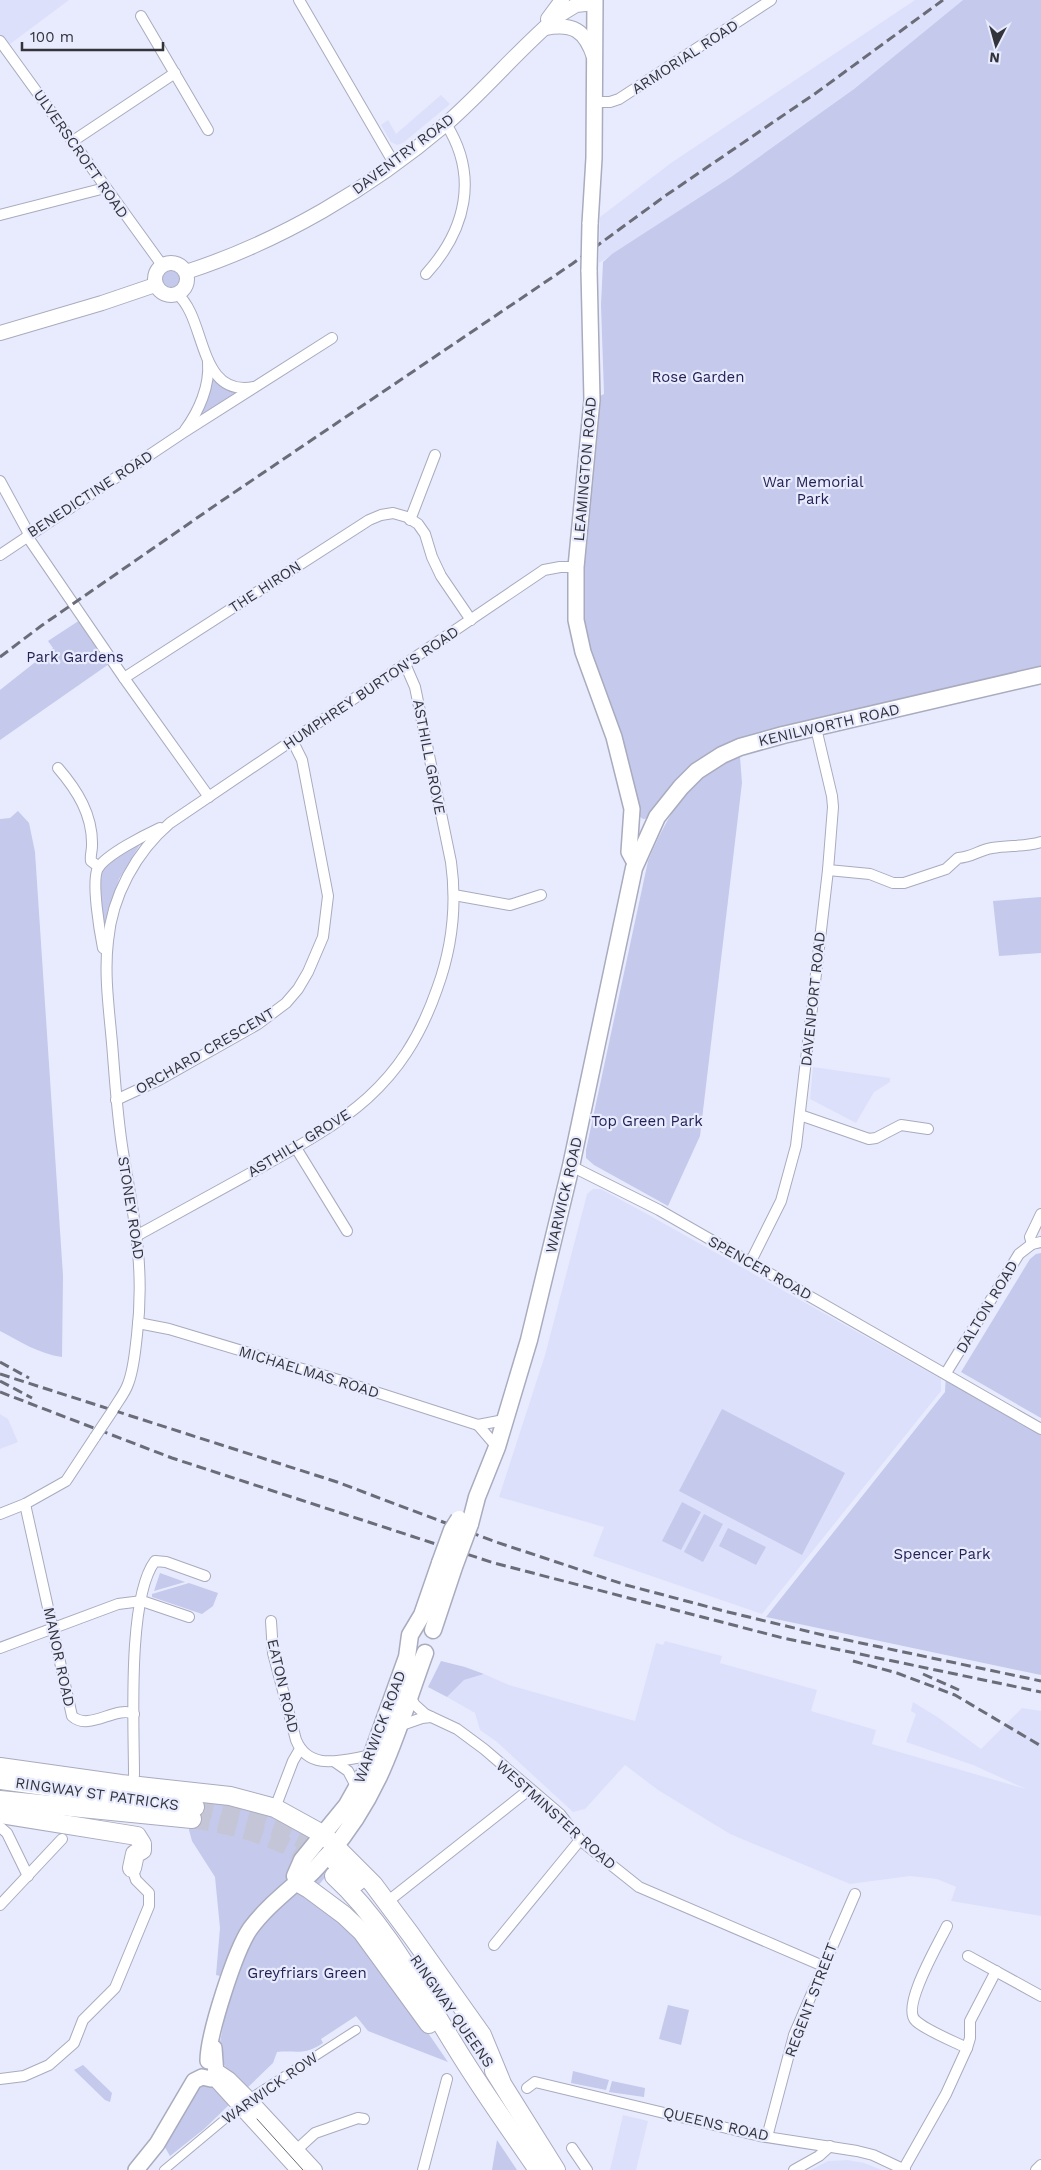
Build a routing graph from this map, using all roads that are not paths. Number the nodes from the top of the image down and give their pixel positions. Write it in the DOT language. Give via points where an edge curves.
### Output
graph roads {
  1 [pos="299,0"];
  2 [pos="562,0"];
  3 [pos="771,0"];
  4 [pos="595,2"];
  5 [pos="141,16"];
  6 [pos="540,31"];
  7 [pos="0,41"];
  8 [pos="594,58"];
  9 [pos="175,73"];
  10 [pos="595,102"];
  11 [pos="446,124"];
  12 [pos="208,130"];
  13 [pos="73,141"];
  14 [pos="395,165"];
  15 [pos="105,188"];
  16 [pos="0,215"];
  17 [pos="162,265"];
  18 [pos="186,272"];
  19 [pos="426,274"];
  20 [pos="155,285"];
  21 [pos="177,294"];
  22 [pos="0,333"];
  23 [pos="332,338"];
  24 [pos="207,359"];
  25 [pos="260,384"];
  26 [pos="181,434"];
  27 [pos="435,455"];
  28 [pos="0,481"];
  29 [pos="410,520"];
  30 [pos="28,535"];
  31 [pos="0,555"];
  32 [pos="576,567"];
  33 [pos="471,620"];
  34 [pos="405,664"];
  35 [pos="1041,675"];
  36 [pos="124,678"];
  37 [pos="816,728"];
  38 [pos="292,740"];
  39 [pos="58,768"];
  40 [pos="209,797"];
  41 [pos="642,820"];
  42 [pos="170,823"];
  43 [pos="1041,842"];
  44 [pos="635,863"];
  45 [pos="99,867"];
  46 [pos="828,870"];
  47 [pos="128,875"];
  48 [pos="454,895"];
  49 [pos="541,895"];
  50 [pos="106,964"];
  51 [pos="116,1100"];
  52 [pos="800,1115"];
  53 [pos="928,1129"];
  54 [pos="296,1148"];
  55 [pos="571,1166"];
  56 [pos="1041,1214"];
  57 [pos="347,1232"];
  58 [pos="138,1235"];
  59 [pos="1036,1243"];
  60 [pos="750,1263"];
  61 [pos="138,1323"];
  62 [pos="946,1373"];
  63 [pos="504,1420"];
  64 [pos="478,1425"];
  65 [pos="1041,1430"];
  66 [pos="497,1447"];
  67 [pos="25,1504"];
  68 [pos="0,1514"];
  69 [pos="447,1565"];
  70 [pos="205,1576"];
  71 [pos="142,1601"];
  72 [pos="189,1617"];
  73 [pos="271,1621"];
  74 [pos="416,1627"];
  75 [pos="53,1628"];
  76 [pos="433,1630"];
  77 [pos="409,1642"];
  78 [pos="0,1648"];
  79 [pos="425,1653"];
  80 [pos="409,1695"];
  81 [pos="134,1714"];
  82 [pos="431,1717"];
  83 [pos="399,1726"];
  84 [pos="300,1749"];
  85 [pos="390,1752"];
  86 [pos="371,1756"];
  87 [pos="335,1762"];
  88 [pos="0,1767"];
  89 [pos="0,1780"];
  90 [pos="127,1780"];
  91 [pos="357,1788"];
  92 [pos="530,1789"];
  93 [pos="0,1800"];
  94 [pos="275,1808"];
  95 [pos="0,1814"];
  96 [pos="0,1827"];
  97 [pos="62,1839"];
  98 [pos="330,1840"];
  99 [pos="580,1840"];
  100 [pos="132,1868"];
  101 [pos="28,1876"];
  102 [pos="297,1882"];
  103 [pos="855,1894"];
  104 [pos="386,1902"];
  105 [pos="0,1905"];
  106 [pos="947,1926"];
  107 [pos="494,1945"];
  108 [pos="968,1956"];
  109 [pos="823,1966"];
  110 [pos="996,1971"];
  111 [pos="1041,1996"];
  112 [pos="356,2030"];
  113 [pos="967,2048"];
  114 [pos="464,2060"];
  115 [pos="209,2070"];
  116 [pos="447,2079"];
  117 [pos="0,2080"];
  118 [pos="505,2088"];
  119 [pos="527,2088"];
  120 [pos="488,2097"];
  121 [pos="245,2103"];
  122 [pos="364,2119"];
  123 [pos="767,2137"];
  124 [pos="830,2146"];
  125 [pos="572,2148"];
  126 [pos="292,2154"];
  127 [pos="1041,2165"];
  128 [pos="130,2170"];
  129 [pos="136,2170"];
  130 [pos="164,2170"];
  131 [pos="298,2170"];
  132 [pos="315,2170"];
  133 [pos="423,2170"];
  134 [pos="527,2170"];
  135 [pos="538,2170"];
  136 [pos="556,2170"];
  137 [pos="568,2170"];
  138 [pos="587,2170"];
  139 [pos="794,2170"];
  140 [pos="904,2170"];
  141 [pos="1036,2170"];
  1 -- 14 [label="street"];
  2 -- 6 [label="street"];
  3 -- 10 [label="street, ARMORIAL ROAD" via="619,99"];
  4 -- 6 [label="street, DAVENTRY ROAD" via="576,5"];
  4 -- 8 [label="main road, LEAMINGTON ROAD"];
  5 -- 9 [label="street"];
  6 -- 8 [label="street" via="561,26 576,30 589,44"];
  6 -- 11 [label="street, DAVENTRY ROAD"];
  7 -- 13 [label="street, ULVERSCROFT ROAD"];
  8 -- 10 [label="main road, LEAMINGTON ROAD"];
  9 -- 12 [label="street"];
  9 -- 13 [label="street"];
  10 -- 32 [label="main road, LEAMINGTON ROAD, bridge" via="589,270 592,400"];
  11 -- 14 [label="street, DAVENTRY ROAD"];
  11 -- 19 [label="street" via="462,159 464,199 450,242"];
  13 -- 15 [label="street, ULVERSCROFT ROAD"];
  14 -- 18 [label="street, DAVENTRY ROAD" via="363,187 284,230"];
  15 -- 16 [label="street"];
  15 -- 17 [label="street, ULVERSCROFT ROAD"];
  17 -- 18 [label="street" via="174,263"];
  17 -- 20 [label="street" via="155,274"];
  18 -- 21 [label="street" via="186,285"];
  20 -- 21 [label="street" via="166,295"];
  20 -- 22 [label="street"];
  21 -- 24 [label="street, BENEDICTINE ROAD" via="187,306"];
  23 -- 25 [label="street"];
  24 -- 25 [label="street, BENEDICTINE ROAD" via="218,377 229,384 243,388"];
  24 -- 26 [label="street, BENEDICTINE ROAD" via="204,393"];
  25 -- 26 [label="street, BENEDICTINE ROAD"];
  26 -- 30 [label="street, BENEDICTINE ROAD"];
  27 -- 29 [label="street"];
  28 -- 30 [label="street"];
  29 -- 33 [label="street" via="424,531 441,576"];
  29 -- 36 [label="street, THE HIRON" via="393,513 369,520"];
  30 -- 31 [label="street, BENEDICTINE ROAD"];
  30 -- 36 [label="street"];
  32 -- 33 [label="street, HUMPHREY BURTON'S ROAD" via="544,570"];
  32 -- 41 [label="main road, LEAMINGTON ROAD" via="576,626"];
  33 -- 34 [label="street, HUMPHREY BURTON'S ROAD"];
  34 -- 38 [label="street, HUMPHREY BURTON'S ROAD"];
  34 -- 48 [label="street, ASTHILL GROVE" via="415,687 451,862"];
  35 -- 37 [label="main road, KENILWORTH ROAD"];
  36 -- 40 [label="street"];
  37 -- 41 [label="main road, KENILWORTH ROAD" via="760,741 722,755 697,772 668,802"];
  37 -- 46 [label="street, DAVENPORT ROAD" via="833,802"];
  38 -- 40 [label="street, HUMPHREY BURTON'S ROAD"];
  38 -- 51 [label="street, ORCHARD CRESCENT" via="302,760 328,889 324,930 308,972 286,1003 258,1024 159,1080"];
  39 -- 45 [label="street" via="72,785 88,815 91,861"];
  40 -- 42 [label="street, HUMPHREY BURTON'S ROAD"];
  41 -- 44 [label="main road, WARWICK ROAD"];
  41 -- 44 [label="main road, LEAMINGTON ROAD" via="629,852"];
  42 -- 45 [label="street, HUMPHREY BURTON'S ROAD" via="140,838"];
  42 -- 47 [label="street, HUMPHREY BURTON'S ROAD" via="148,845"];
  43 -- 46 [label="street" via="993,848 969,858 958,858 948,868 904,883 893,883 870,874"];
  44 -- 55 [label="main road, WARWICK ROAD"];
  45 -- 50 [label="street, STONEY ROAD" via="97,907"];
  46 -- 52 [label="street, DAVENPORT ROAD"];
  47 -- 50 [label="street, STONEY ROAD" via="111,922"];
  48 -- 49 [label="street" via="510,905"];
  48 -- 54 [label="street, ASTHILL GROVE" via="452,931 445,966 426,1020 410,1049 361,1105"];
  50 -- 51 [label="street, STONEY ROAD"];
  51 -- 58 [label="street, STONEY ROAD"];
  52 -- 53 [label="street" via="869,1139 901,1125"];
  52 -- 60 [label="street, DAVENPORT ROAD" via="784,1192"];
  54 -- 57 [label="street"];
  54 -- 58 [label="street, ASTHILL GROVE"];
  55 -- 60 [label="street, SPENCER ROAD" via="659,1210"];
  55 -- 63 [label="main road, WARWICK ROAD" via="529,1340"];
  56 -- 59 [label="street" via="1030,1237"];
  58 -- 61 [label="street, STONEY ROAD"];
  59 -- 62 [label="street, DALTON ROAD" via="1019,1254"];
  60 -- 62 [label="street, SPENCER ROAD"];
  61 -- 64 [label="street, MICHAELMAS ROAD" via="169,1329 329,1377"];
  61 -- 67 [label="street, STONEY ROAD, bridge" via="128,1385 113,1410 66,1481"];
  62 -- 65 [label="street, SPENCER ROAD"];
  63 -- 64 [label="street, MICHAELMAS ROAD"];
  63 -- 66 [label="main road, WARWICK ROAD"];
  64 -- 66 [label="street"];
  66 -- 69 [label="main road, WARWICK ROAD, bridge" via="465,1521 452,1530"];
  67 -- 68 [label="street, STONEY ROAD"];
  67 -- 75 [label="street, MANOR ROAD"];
  69 -- 74 [label="main road, WARWICK ROAD"];
  69 -- 76 [label="main road, WARWICK ROAD"];
  70 -- 71 [label="street" via="155,1561"];
  71 -- 72 [label="street"];
  71 -- 75 [label="street" via="118,1604"];
  71 -- 81 [label="street" via="135,1639"];
  73 -- 84 [label="street, EATON ROAD" via="273,1653"];
  74 -- 76 [label="main road" via="426,1626"];
  74 -- 77 [label="main road, WARWICK ROAD"];
  75 -- 78 [label="street"];
  75 -- 81 [label="street, MANOR ROAD" via="70,1710 76,1720 126,1712"];
  76 -- 79 [label="main road, WARWICK ROAD" via="435,1645"];
  77 -- 79 [label="main road" via="416,1652"];
  77 -- 86 [label="main road, WARWICK ROAD" via="407,1657"];
  79 -- 80 [label="main road, WARWICK ROAD"];
  80 -- 82 [label="street, WESTMINSTER ROAD" via="418,1709"];
  80 -- 83 [label="main road, WARWICK ROAD"];
  81 -- 90 [label="street"];
  82 -- 83 [label="street"];
  82 -- 92 [label="street, WESTMINSTER ROAD" via="457,1729"];
  83 -- 85 [label="main road, WARWICK ROAD"];
  84 -- 87 [label="street, EATON ROAD" via="316,1760"];
  84 -- 94 [label="street, EATON ROAD"];
  85 -- 86 [label="street, EATON ROAD"];
  85 -- 98 [label="main road, WARWICK ROAD" via="366,1804"];
  86 -- 87 [label="street, EATON ROAD"];
  86 -- 91 [label="main road, WARWICK ROAD"];
  87 -- 91 [label="street" via="348,1771"];
  88 -- 90 [label="highway"];
  89 -- 93 [label="highway, RINGWAY ST PATRICKS" via="193,1813"];
  90 -- 94 [label="highway" via="148,1788 222,1795"];
  91 -- 98 [label="main road, WARWICK ROAD"];
  92 -- 99 [label="street, WESTMINSTER ROAD" via="560,1814"];
  92 -- 104 [label="street"];
  94 -- 98 [label="highway"];
  95 -- 100 [label="highway" via="138,1836 142,1850 132,1859"];
  96 -- 101 [label="street" via="7,1834"];
  97 -- 101 [label="street"];
  98 -- 102 [label="main road, WARWICK ROAD" via="302,1860 295,1876"];
  98 -- 104 [label="highway"];
  99 -- 107 [label="street"];
  99 -- 109 [label="street, WESTMINSTER ROAD" via="639,1887"];
  100 -- 117 [label="street" via="136,1880 149,1893 149,1906 115,1988 84,2020 74,2043 49,2065 24,2076"];
  101 -- 105 [label="street"];
  102 -- 114 [label="highway" via="362,1932 439,2039"];
  102 -- 115 [label="main road" via="264,1912 245,1937 223,1995 208,2049"];
  103 -- 109 [label="street, REGENT STREET"];
  104 -- 118 [label="highway" via="482,2035"];
  106 -- 113 [label="street" via="912,1998 912,2012 916,2021"];
  108 -- 110 [label="street"];
  109 -- 123 [label="street, REGENT STREET" via="794,2035"];
  110 -- 111 [label="street"];
  110 -- 113 [label="street" via="970,2021"];
  112 -- 121 [label="street, WARWICK ROW"];
  113 -- 140 [label="street"];
  114 -- 118 [label="highway, RINGWAY QUEENS" via="385,1936 332,1868 373,1898"];
  114 -- 120 [label="highway, RINGWAY QUEENS"];
  115 -- 121 [label="street"];
  115 -- 128 [label="main road" via="193,2071 179,2087"];
  115 -- 129 [label="main road" via="186,2091 156,2144"];
  116 -- 133 [label="street"];
  118 -- 136 [label="highway, RINGWAY QUEENS"];
  118 -- 137 [label="highway" via="531,2113"];
  119 -- 123 [label="street, QUEENS ROAD" via="535,2082"];
  120 -- 134 [label="highway" via="507,2141"];
  120 -- 135 [label="highway, RINGWAY QUEENS"];
  121 -- 126 [label="street"];
  121 -- 130 [label="street, WARWICK ROW"];
  122 -- 126 [label="street" via="358,2118 315,2133"];
  123 -- 124 [label="street, QUEENS ROAD"];
  124 -- 139 [label="street"];
  124 -- 140 [label="street, QUEENS ROAD" via="873,2154"];
  125 -- 138 [label="street"];
  126 -- 131 [label="street"];
  126 -- 132 [label="street"];
  127 -- 141 [label="street"];
}
